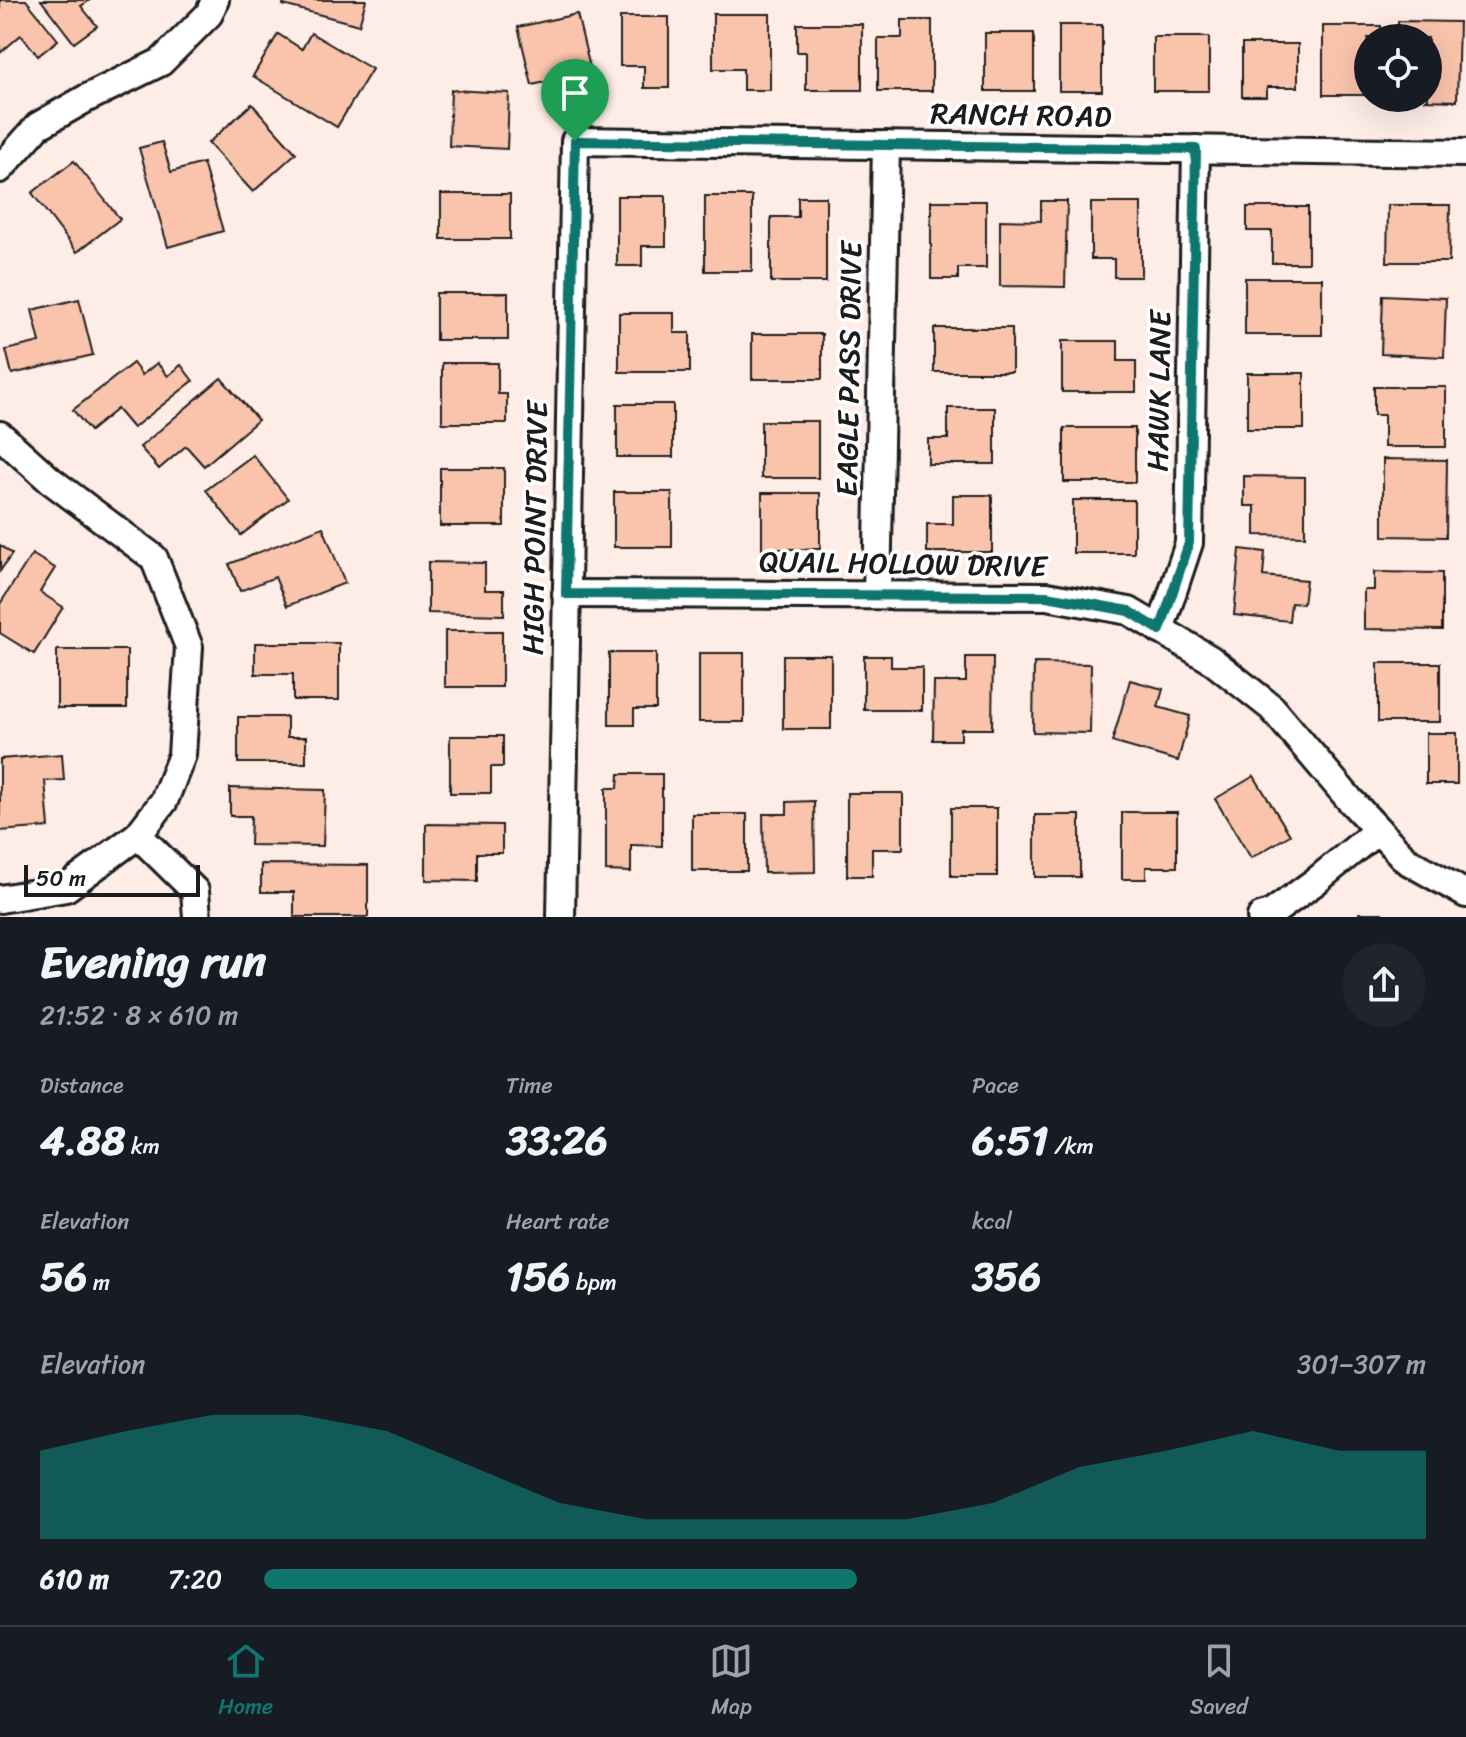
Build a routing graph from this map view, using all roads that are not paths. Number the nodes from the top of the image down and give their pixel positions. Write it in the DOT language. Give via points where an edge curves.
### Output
graph roads {
  1 [pos="215,0"];
  2 [pos="575,141"];
  3 [pos="886,145"];
  4 [pos="1196,149"];
  5 [pos="1466,153"];
  6 [pos="0,169"];
  7 [pos="0,435"];
  8 [pos="566,594"];
  9 [pos="877,595"];
  10 [pos="1160,630"];
  11 [pos="1378,830"];
  12 [pos="138,835"];
  13 [pos="1466,894"];
  14 [pos="0,899"];
  15 [pos="197,917"];
  16 [pos="561,917"];
  17 [pos="1261,917"];
  1 -- 6 [label="street" via="209,14 161,62 38,126"];
  2 -- 3 [label="street, RANCH ROAD"];
  2 -- 8 [label="street, HIGH POINT DRIVE"];
  3 -- 4 [label="street, RANCH ROAD"];
  3 -- 9 [label="street, EAGLE PASS DRIVE"];
  4 -- 5 [label="street, RANCH ROAD"];
  4 -- 10 [label="street, HAWK LANE" via="1189,543"];
  7 -- 12 [label="street" via="154,558 189,647 182,755 164,801"];
  8 -- 9 [label="street, QUAIL HOLLOW DRIVE"];
  8 -- 16 [label="street, HIGH POINT DRIVE"];
  9 -- 10 [label="street, QUAIL HOLLOW DRIVE" via="1047,596 1129,611"];
  10 -- 11 [label="street, QUAIL HOLLOW DRIVE" via="1210,659 1272,708"];
  11 -- 13 [label="street, QUAIL HOLLOW DRIVE" via="1406,860"];
  11 -- 17 [label="street"];
  12 -- 14 [label="street" via="66,888"];
  12 -- 15 [label="street" via="195,891"];
}
